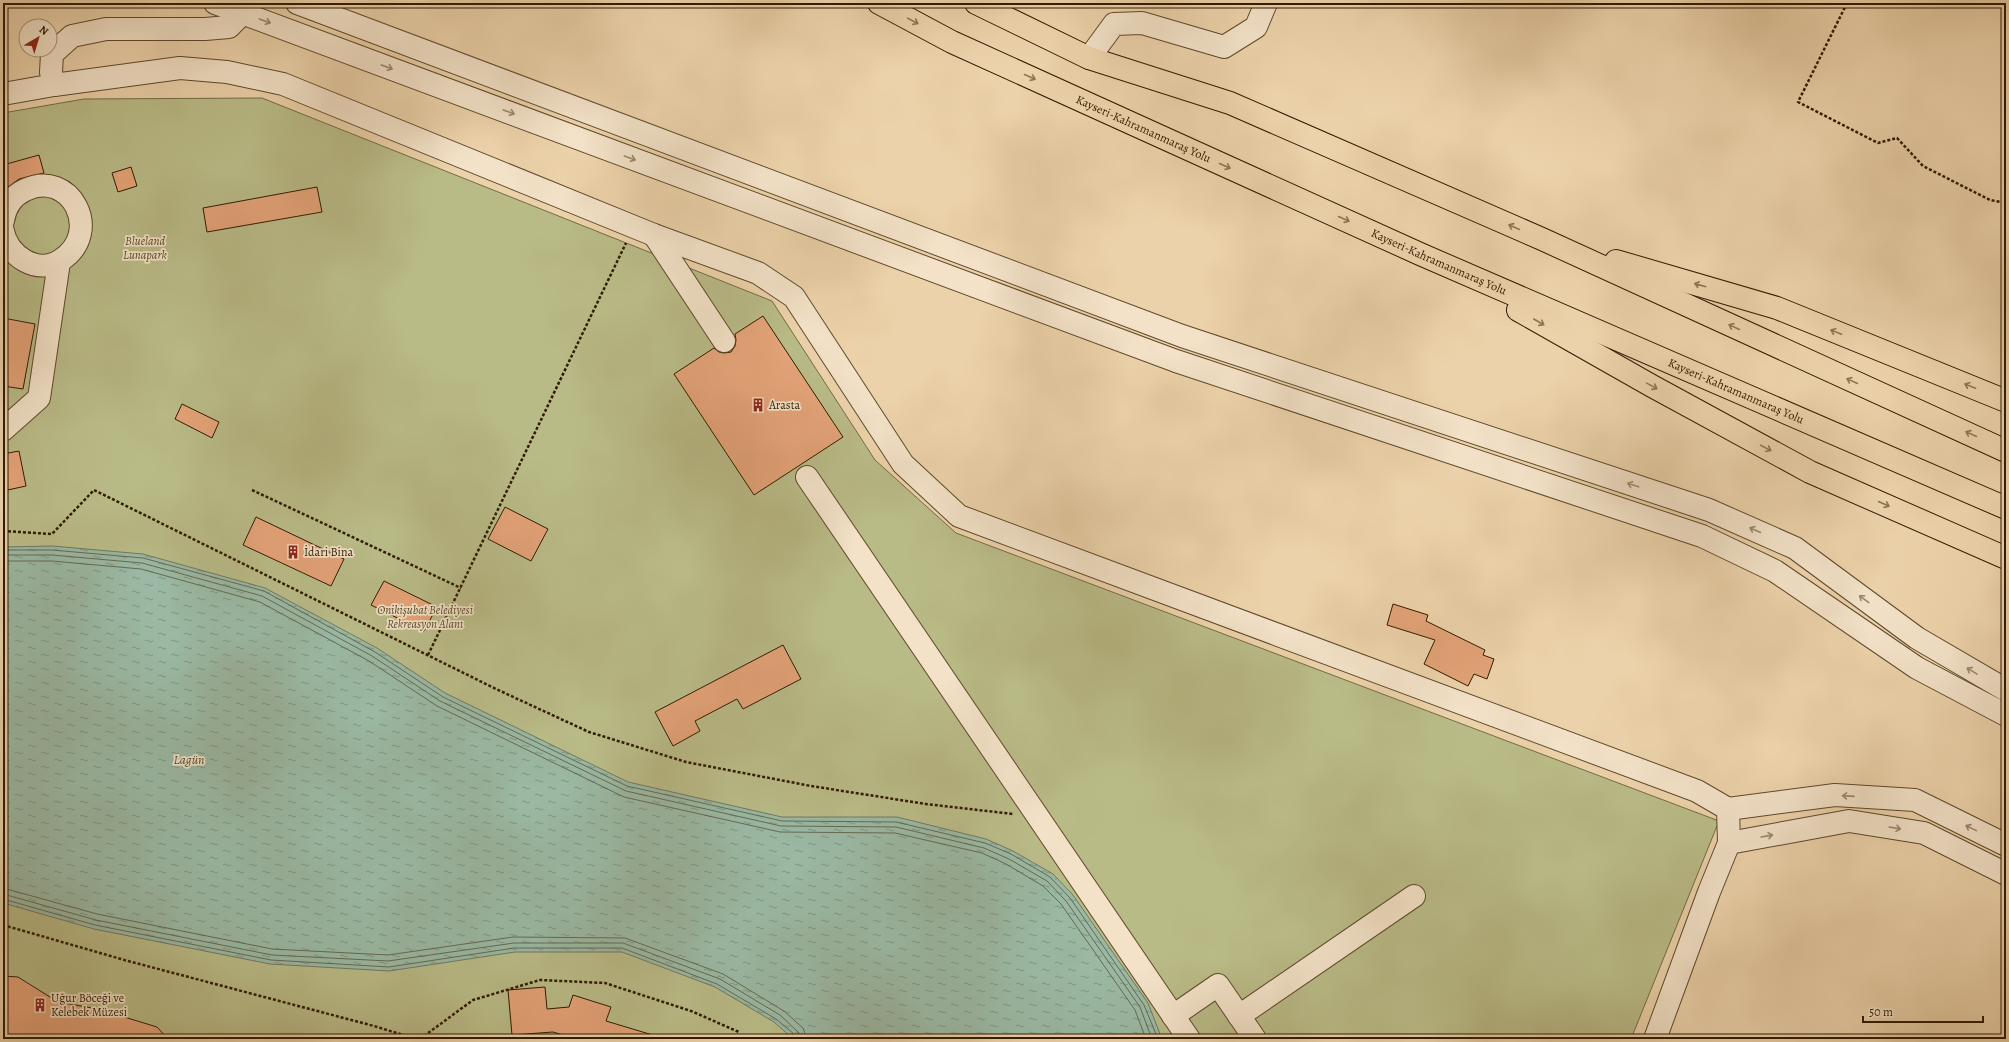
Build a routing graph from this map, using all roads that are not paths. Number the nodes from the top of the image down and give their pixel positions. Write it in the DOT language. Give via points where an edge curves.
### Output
graph roads {
  1 [pos="215,3"];
  2 [pos="297,3"];
  3 [pos="879,3"];
  4 [pos="976,3"];
  5 [pos="1266,3"];
  6 [pos="243,13"];
  7 [pos="1089,58"];
  8 [pos="54,85"];
  9 [pos="3,94"];
  10 [pos="3,219"];
  11 [pos="654,235"];
  12 [pos="1542,239"];
  13 [pos="1420,254"];
  14 [pos="59,262"];
  15 [pos="724,341"];
  16 [pos="2006,401"];
  17 [pos="3,430"];
  18 [pos="2006,451"];
  19 [pos="807,477"];
  20 [pos="2006,508"];
  21 [pos="2006,558"];
  22 [pos="2006,690"];
  23 [pos="2006,715"];
  24 [pos="1728,809"];
  25 [pos="1729,843"];
  26 [pos="2006,845"];
  27 [pos="2006,874"];
  28 [pos="1414,896"];
  29 [pos="1173,1016"];
  30 [pos="1239,1016"];
  31 [pos="1189,1039"];
  32 [pos="1255,1039"];
  33 [pos="1655,1039"];
  1 -- 6 [label="street"];
  22 -- 2 [label="street, one-way" via="1917,638 1795,548 1709,510 1182,336"];
  3 -- 13 [label="highway, Kayseri-Kahramanmaraş Yolu, one-way" via="952,42"];
  4 -- 7 [label="highway"];
  5 -- 7 [label="street" via="1256,27 1224,47 1142,24 1114,24"];
  6 -- 8 [label="street" via="229,27 106,29 72,36 52,54 51,72"];
  6 -- 23 [label="street, one-way" via="1176,361 1702,536 1775,571 1917,668"];
  12 -- 7 [label="highway, one-way" via="1230,103"];
  8 -- 9 [label="street"];
  8 -- 11 [label="street" via="180,68 227,72 283,84"];
  10 -- 14 [label="street" via="4,239 20,259 39,265"];
  10 -- 14 [label="street" via="10,202 19,193 31,187 57,188 68,195 76,205 82,231 78,244"];
  11 -- 15 [label="street"];
  11 -- 24 [label="street" via="758,273 794,297 903,464 959,516 1697,791"];
  16 -- 12 [label="highway, one-way" via="1778,308"];
  18 -- 12 [label="highway, one-way"];
  13 -- 20 [label="highway, Kayseri-Kahramanmaraş Yolu"];
  13 -- 21 [label="highway, one-way" via="1652,386 1810,472"];
  14 -- 17 [label="street" via="39,398"];
  19 -- 29 [label="street"];
  24 -- 25 [label="street"];
  26 -- 24 [label="street, one-way" via="1915,800 1835,795"];
  25 -- 27 [label="street, one-way" via="1849,821 1924,833"];
  25 -- 33 [label="street"];
  28 -- 30 [label="street"];
  29 -- 30 [label="street" via="1218,985"];
  29 -- 31 [label="street"];
  30 -- 32 [label="street"];
}
